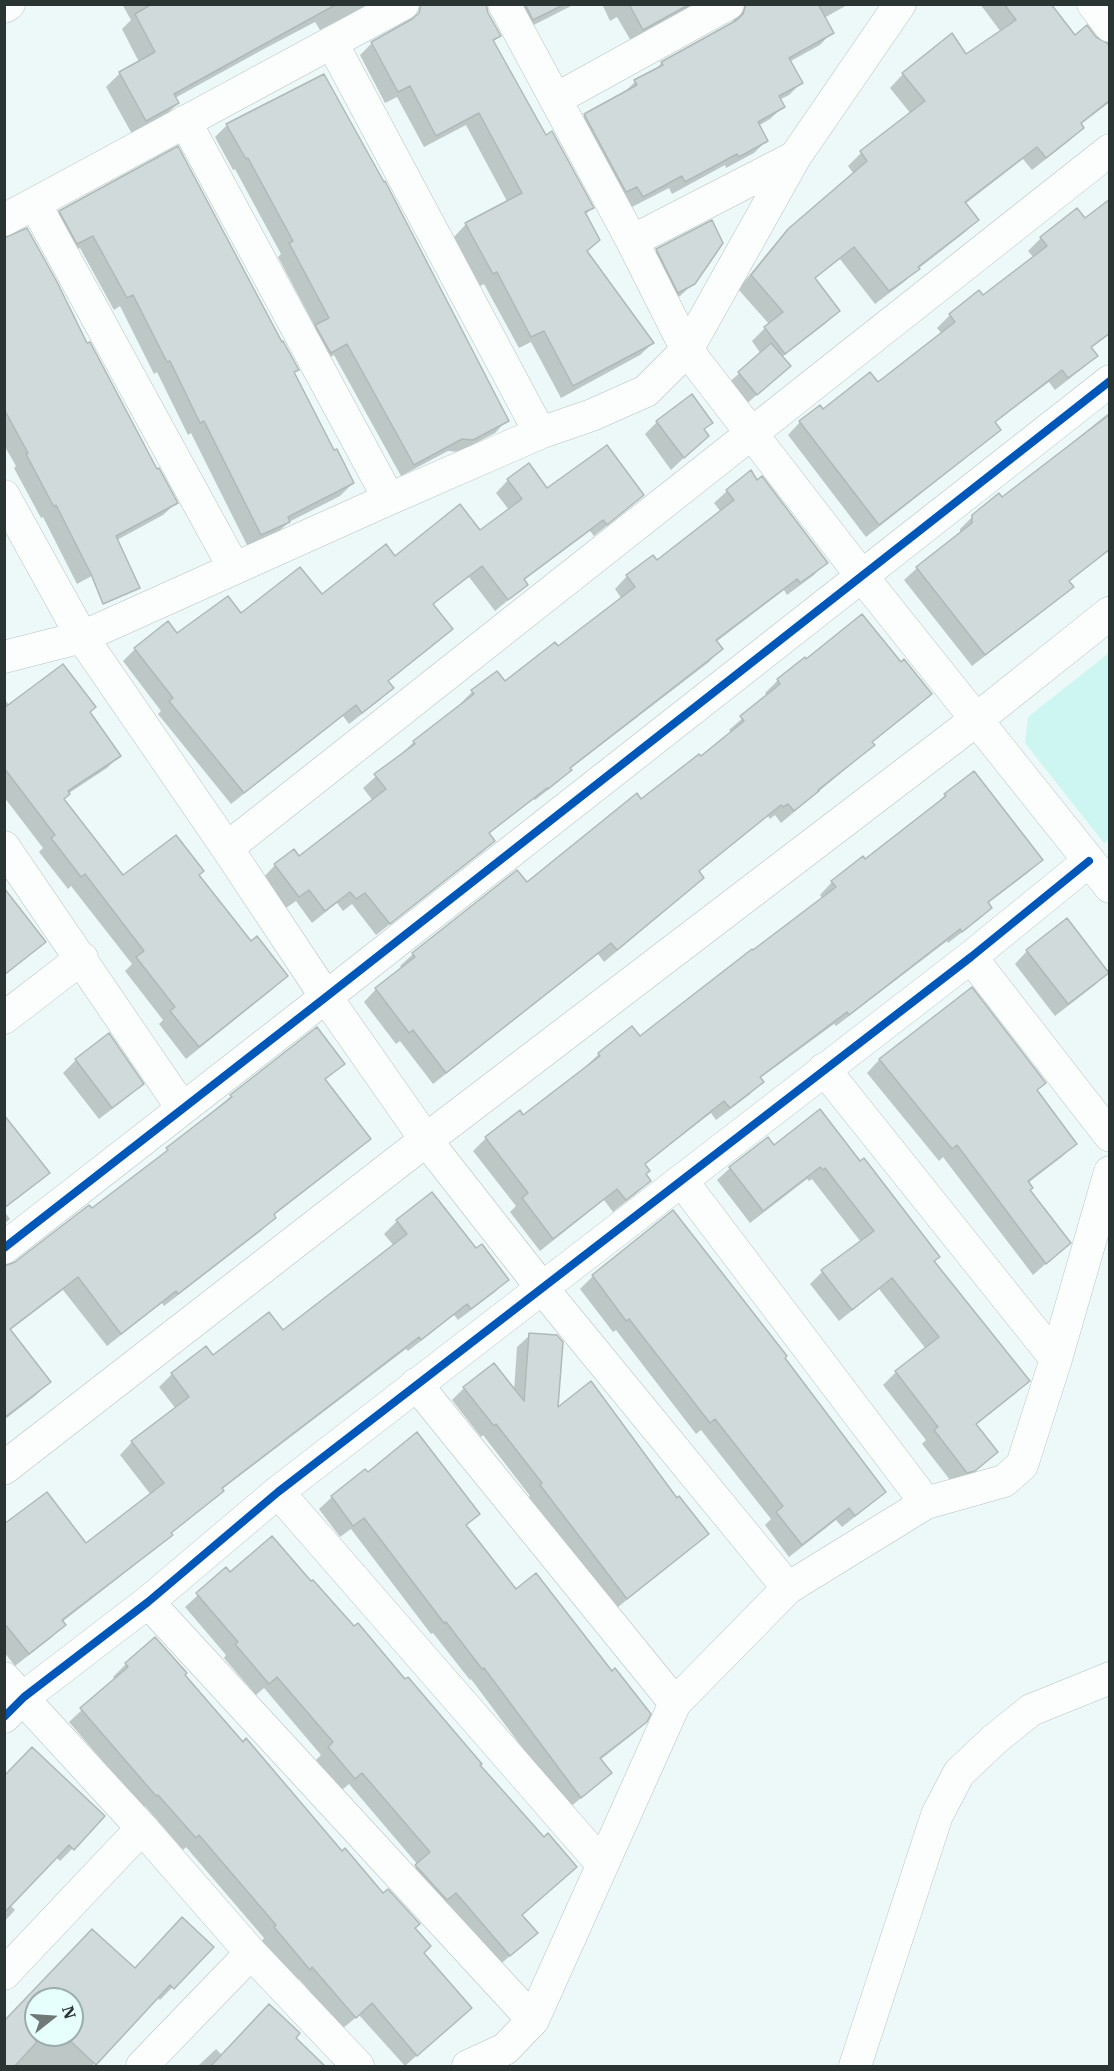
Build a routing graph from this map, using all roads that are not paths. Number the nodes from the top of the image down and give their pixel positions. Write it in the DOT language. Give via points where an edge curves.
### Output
graph roads {
  1 [pos="9,4"];
  2 [pos="403,4"];
  3 [pos="504,4"];
  4 [pos="728,4"];
  5 [pos="900,4"];
  6 [pos="1093,4"];
  7 [pos="4,7"];
  8 [pos="1110,26"];
  9 [pos="332,43"];
  10 [pos="556,99"];
  11 [pos="185,121"];
  12 [pos="1110,150"];
  13 [pos="795,157"];
  14 [pos="35,204"];
  15 [pos="4,220"];
  16 [pos="632,241"];
  17 [pos="687,350"];
  18 [pos="1110,381"];
  19 [pos="751,432"];
  20 [pos="540,433"];
  21 [pos="4,496"];
  22 [pos="389,499"];
  23 [pos="234,568"];
  24 [pos="861,575"];
  25 [pos="1110,614"];
  26 [pos="82,637"];
  27 [pos="4,657"];
  28 [pos="976,720"];
  29 [pos="4,846"];
  30 [pos="227,848"];
  31 [pos="1089,861"];
  32 [pos="1110,887"];
  33 [pos="971,957"];
  34 [pos="82,958"];
  35 [pos="326,997"];
  36 [pos="4,1018"];
  37 [pos="824,1069"];
  38 [pos="182,1108"];
  39 [pos="1110,1136"];
  40 [pos="426,1140"];
  41 [pos="1110,1172"];
  42 [pos="682,1181"];
  43 [pos="4,1248"];
  44 [pos="542,1288"];
  45 [pos="1056,1359"];
  46 [pos="416,1384"];
  47 [pos="4,1468"];
  48 [pos="278,1492"];
  49 [pos="926,1503"];
  50 [pos="788,1588"];
  51 [pos="148,1602"];
  52 [pos="1110,1678"];
  53 [pos="11,1697"];
  54 [pos="675,1703"];
  55 [pos="142,1828"];
  56 [pos="602,1864"];
  57 [pos="251,1953"];
  58 [pos="4,1974"];
  59 [pos="532,2020"];
  60 [pos="142,2067"];
  61 [pos="358,2067"];
  62 [pos="468,2067"];
  63 [pos="855,2067"];
  1 -- 7 [label="street"];
  2 -- 9 [label="street"];
  3 -- 10 [label="street"];
  4 -- 10 [label="street"];
  5 -- 13 [label="street"];
  6 -- 8 [label="street"];
  9 -- 11 [label="street"];
  9 -- 20 [label="street"];
  10 -- 16 [label="street"];
  11 -- 14 [label="street"];
  11 -- 22 [label="street"];
  12 -- 19 [label="street"];
  13 -- 16 [label="street"];
  13 -- 17 [label="street"];
  14 -- 15 [label="street"];
  14 -- 23 [label="street"];
  16 -- 17 [label="street"];
  17 -- 19 [label="street"];
  17 -- 20 [label="street" via="646,391"];
  18 -- 24 [label="street"];
  19 -- 24 [label="street"];
  19 -- 30 [label="street"];
  20 -- 22 [label="street"];
  21 -- 26 [label="street"];
  22 -- 23 [label="street"];
  23 -- 26 [label="street"];
  24 -- 28 [label="street"];
  24 -- 35 [label="street"];
  25 -- 28 [label="street"];
  26 -- 27 [label="street"];
  26 -- 30 [label="street"];
  28 -- 31 [label="street"];
  28 -- 40 [label="street"];
  29 -- 34 [label="street"];
  30 -- 35 [label="street"];
  31 -- 32 [label="street"];
  31 -- 33 [label="street"];
  33 -- 37 [label="street"];
  33 -- 39 [label="street"];
  34 -- 36 [label="street"];
  34 -- 38 [label="street"];
  35 -- 38 [label="street"];
  35 -- 40 [label="street"];
  37 -- 42 [label="street"];
  37 -- 45 [label="street"];
  38 -- 43 [label="street"];
  40 -- 44 [label="street"];
  40 -- 47 [label="street"];
  41 -- 45 [label="street"];
  42 -- 44 [label="street"];
  42 -- 49 [label="street"];
  44 -- 46 [label="street"];
  44 -- 50 [label="street"];
  45 -- 49 [label="street" via="1023,1465 1004,1482"];
  46 -- 48 [label="street"];
  46 -- 54 [label="street"];
  48 -- 51 [label="street"];
  48 -- 56 [label="street"];
  49 -- 50 [label="street"];
  50 -- 54 [label="street"];
  51 -- 53 [label="street"];
  51 -- 59 [label="street"];
  52 -- 63 [label="street" via="1031,1710 959,1773 937,1815"];
  53 -- 55 [label="street"];
  54 -- 56 [label="street"];
  55 -- 57 [label="street"];
  55 -- 58 [label="street"];
  56 -- 59 [label="street"];
  57 -- 60 [label="street"];
  57 -- 61 [label="street"];
  59 -- 62 [label="street" via="505,2049"];
}
